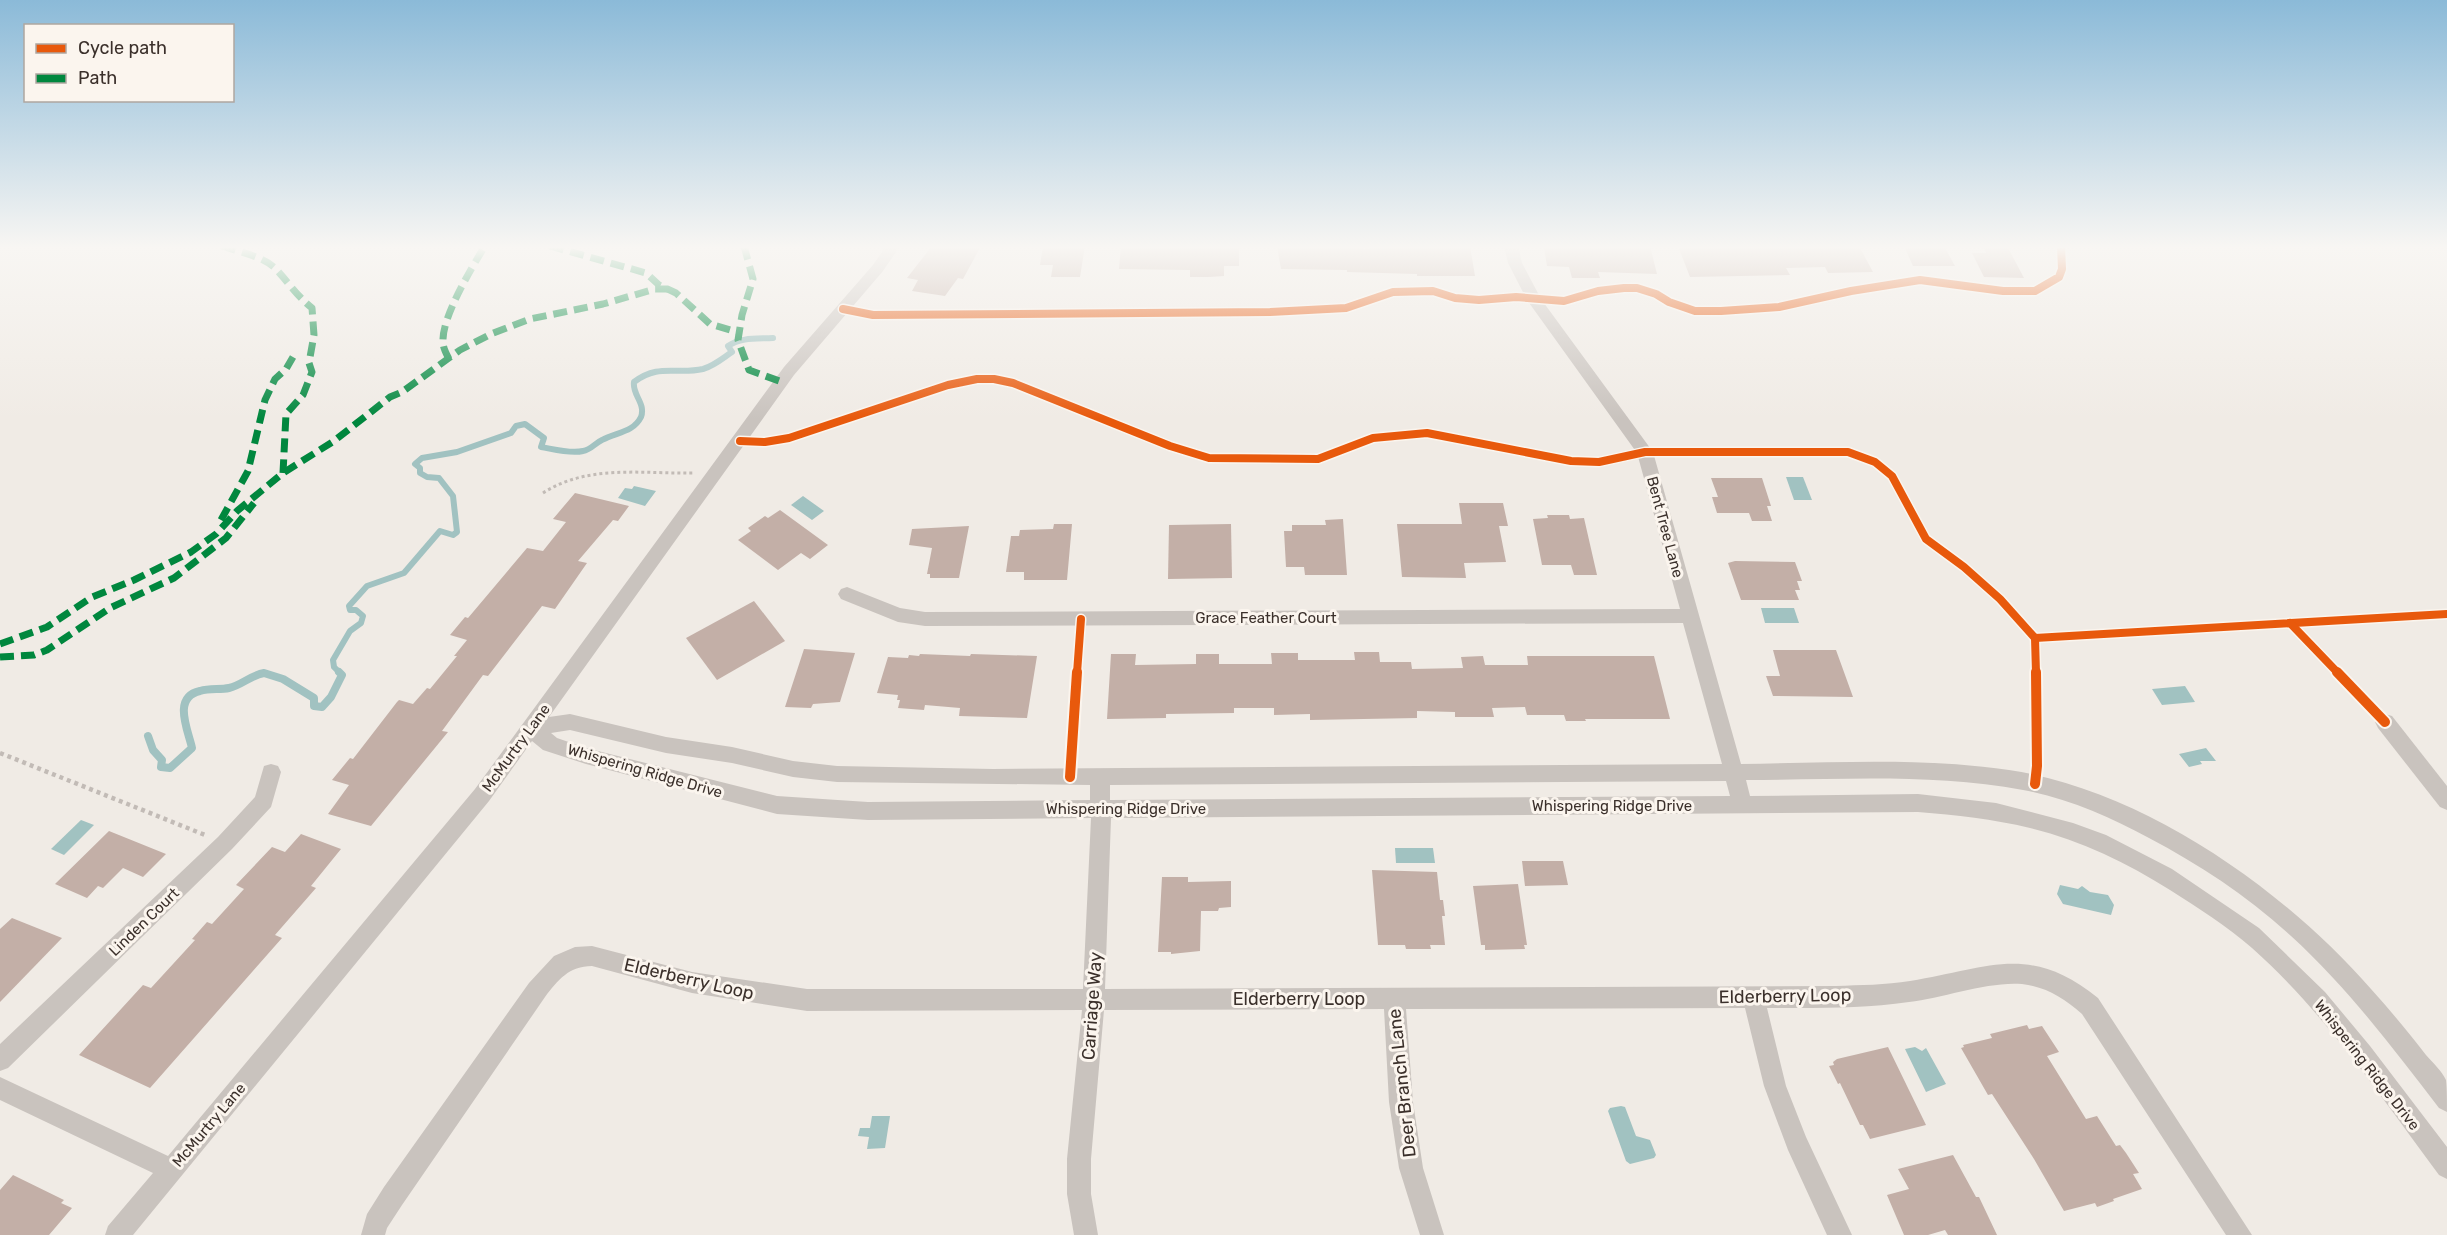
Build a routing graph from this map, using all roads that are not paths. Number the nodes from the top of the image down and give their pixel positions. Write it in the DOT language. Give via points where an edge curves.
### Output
graph roads {
  1 [pos="847,304"];
  2 [pos="1537,304"];
  3 [pos="847,594"];
  4 [pos="1690,616"];
  5 [pos="2385,722"];
  6 [pos="531,728"];
  7 [pos="271,772"];
  8 [pos="1734,773"];
  9 [pos="1100,776"];
  10 [pos="2447,801"];
  11 [pos="1743,805"];
  12 [pos="1100,810"];
  13 [pos="1753,997"];
  14 [pos="1094,999"];
  15 [pos="1394,999"];
  16 [pos="0,1060"];
  17 [pos="0,1088"];
  18 [pos="2447,1100"];
  19 [pos="2447,1167"];
  20 [pos="172,1170"];
  21 [pos="117,1235"];
  22 [pos="373,1235"];
  23 [pos="1086,1235"];
  24 [pos="1432,1235"];
  25 [pos="1840,1235"];
  26 [pos="2240,1235"];
  1 -- 6 [label="street, McMurtry Lane" via="789,371"];
  2 -- 4 [label="street, Bent Tree Lane" via="1645,452"];
  3 -- 4 [label="street, Grace Feather Court" via="898,615 925,619"];
  4 -- 8 [label="street, Bent Tree Lane"];
  5 -- 10 [label="street"];
  6 -- 9 [label="street, Whispering Ridge Drive" via="570,722 666,745 837,774"];
  6 -- 12 [label="street, Whispering Ridge Drive" via="550,744 586,756 777,805 867,811"];
  6 -- 20 [label="street, McMurtry Lane" via="450,834"];
  7 -- 16 [label="street, Linden Court" via="264,801 225,843"];
  8 -- 9 [label="street, Whispering Ridge Drive"];
  8 -- 11 [label="street, Bent Tree Lane"];
  8 -- 18 [label="street, Whispering Ridge Drive" via="1909,771 2000,777 2089,801 2151,828 2245,887 2298,928 2383,1017"];
  9 -- 12 [label="street, Carriage Way"];
  11 -- 12 [label="street, Whispering Ridge Drive"];
  11 -- 19 [label="street, Whispering Ridge Drive" via="1966,806 2043,821 2084,834 2139,859 2224,913 2268,948 2344,1030"];
  12 -- 14 [label="street, Carriage Way"];
  13 -- 15 [label="street, Elderberry Loop"];
  13 -- 25 [label="street" via="1775,1086 1796,1142"];
  13 -- 26 [label="street, Elderberry Loop" via="1908,992 2008,973 2057,982 2090,1006"];
  14 -- 15 [label="street, Elderberry Loop"];
  14 -- 22 [label="street, Elderberry Loop" via="807,1000 719,990 639,971 601,957 568,960 554,968 537,990 393,1196"];
  14 -- 23 [label="street, Carriage Way" via="1079,1159 1079,1194"];
  15 -- 24 [label="street, Deer Branch Lane" via="1401,1102 1411,1168"];
  17 -- 20 [label="street"];
  20 -- 21 [label="street, McMurtry Lane"];
}
